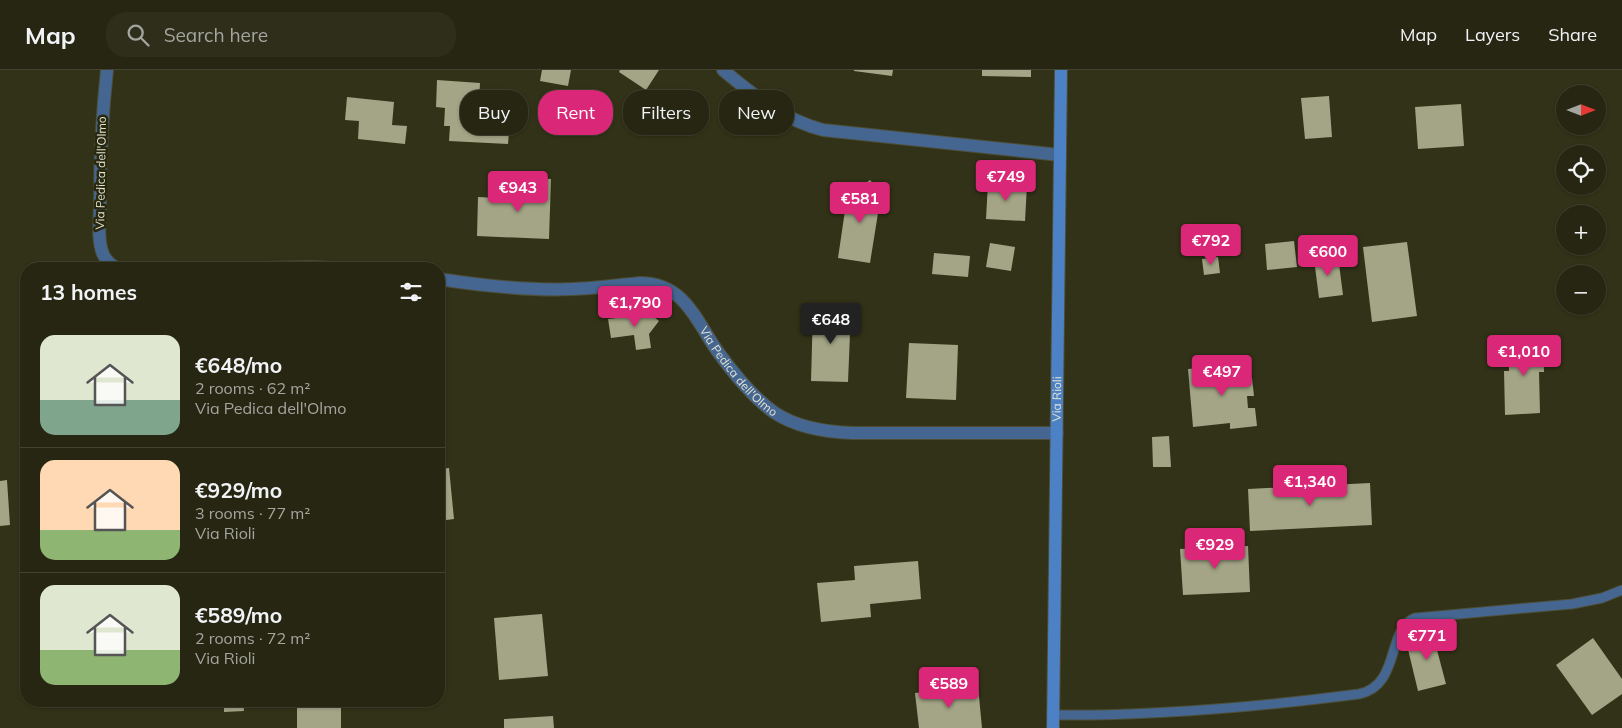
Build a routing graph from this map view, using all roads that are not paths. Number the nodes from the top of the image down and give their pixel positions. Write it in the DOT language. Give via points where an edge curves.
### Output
graph roads {
  1 [pos="107,70"];
  2 [pos="723,70"];
  3 [pos="1061,70"];
  4 [pos="1060,155"];
  5 [pos="108,262"];
  6 [pos="445,281"];
  7 [pos="1057,433"];
  8 [pos="1622,590"];
  9 [pos="1054,715"];
  10 [pos="1053,728"];
  1 -- 5 [label="street, Via Pedica dell'Olmo" via="100,151 100,240"];
  2 -- 4 [label="street" via="784,115 823,130"];
  3 -- 4 [label="main road, Via Rioli"];
  4 -- 7 [label="main road, Via Rioli"];
  6 -- 7 [label="street, Via Pedica dell'Olmo" via="538,289 640,283 665,287 685,302 720,355 754,395 777,414 809,428 852,433"];
  7 -- 9 [label="main road, Via Rioli"];
  8 -- 9 [label="lane" via="1572,604 1415,618 1402,631 1382,680 1373,689 1359,694 1168,712"];
  9 -- 10 [label="main road, Via Rioli"];
}
